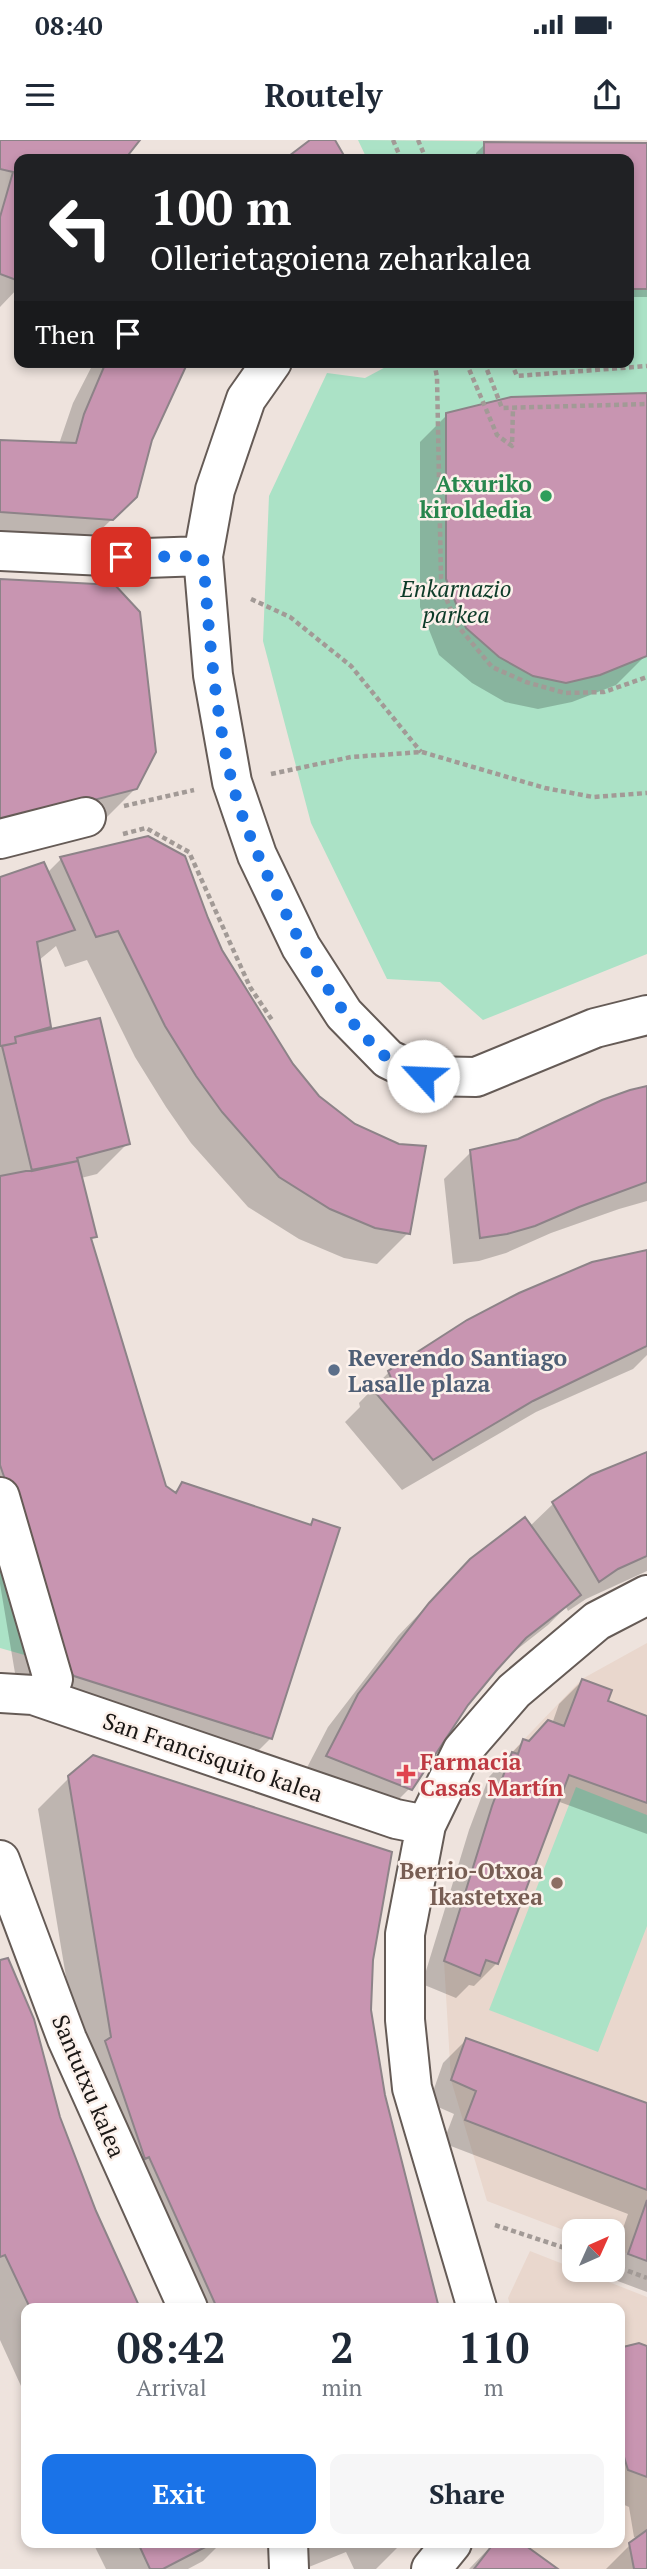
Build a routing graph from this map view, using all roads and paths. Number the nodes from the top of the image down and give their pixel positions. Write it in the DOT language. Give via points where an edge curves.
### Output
graph roads {
  1 [pos="268,368"];
  2 [pos="435,368"];
  3 [pos="469,368"];
  4 [pos="486,368"];
  5 [pos="514,368"];
  6 [pos="621,368"];
  7 [pos="647,404"];
  8 [pos="513,408"];
  9 [pos="0,551"];
  10 [pos="203,556"];
  11 [pos="251,599"];
  12 [pos="647,677"];
  13 [pos="422,752"];
  14 [pos="232,782"];
  15 [pos="647,793"];
  16 [pos="145,800"];
  17 [pos="86,817"];
  18 [pos="120,835"];
  19 [pos="0,839"];
  20 [pos="647,1015"];
  21 [pos="272,1020"];
  22 [pos="0,1497"];
  23 [pos="647,1595"];
  24 [pos="53,1679"];
  25 [pos="0,1693"];
  26 [pos="426,1825"];
  27 [pos="0,1860"];
  28 [pos="489,2224"];
  29 [pos="562,2247"];
  30 [pos="625,2270"];
  31 [pos="647,2278"];
  32 [pos="186,2303"];
  33 [pos="476,2303"];
  34 [pos="288,2548"];
  35 [pos="448,2548"];
  36 [pos="289,2569"];
  37 [pos="431,2569"];
  1 -- 10 [label="street" via="246,399 215,490"];
  2 -- 12 [label="path" via="441,578 457,625 492,667 565,693 604,692"];
  3 -- 8 [label="path" via="497,435 512,446"];
  4 -- 8 [label="path" via="502,408"];
  5 -- 6 [label="path" via="517,376"];
  7 -- 8 [label="path"];
  9 -- 10 [label="street"];
  10 -- 14 [label="street" via="213,675"];
  11 -- 13 [label="path" via="290,617 351,666"];
  13 -- 14 [label="path" via="351,757"];
  13 -- 15 [label="path" via="545,788 593,797"];
  14 -- 16 [label="path"];
  14 -- 20 [label="street" via="257,855 301,947 344,1014 388,1059 423,1076 476,1077 595,1028"];
  17 -- 19 [label="street"];
  18 -- 21 [label="path" via="146,828 189,852 250,987"];
  22 -- 24 [label="street"];
  23 -- 26 [label="street" via="597,1621 514,1691 462,1751"];
  25 -- 26 [label="street, San Francisquito kalea" via="33,1695 396,1819"];
  26 -- 33 [label="street" via="405,1934 406,2033 412,2088"];
  27 -- 32 [label="street, Santutxu kalea" via="67,2039"];
  28 -- 29 [label="path"];
  30 -- 31 [label="path"];
  34 -- 36 [label="street"];
  35 -- 37 [label="street"];
}
